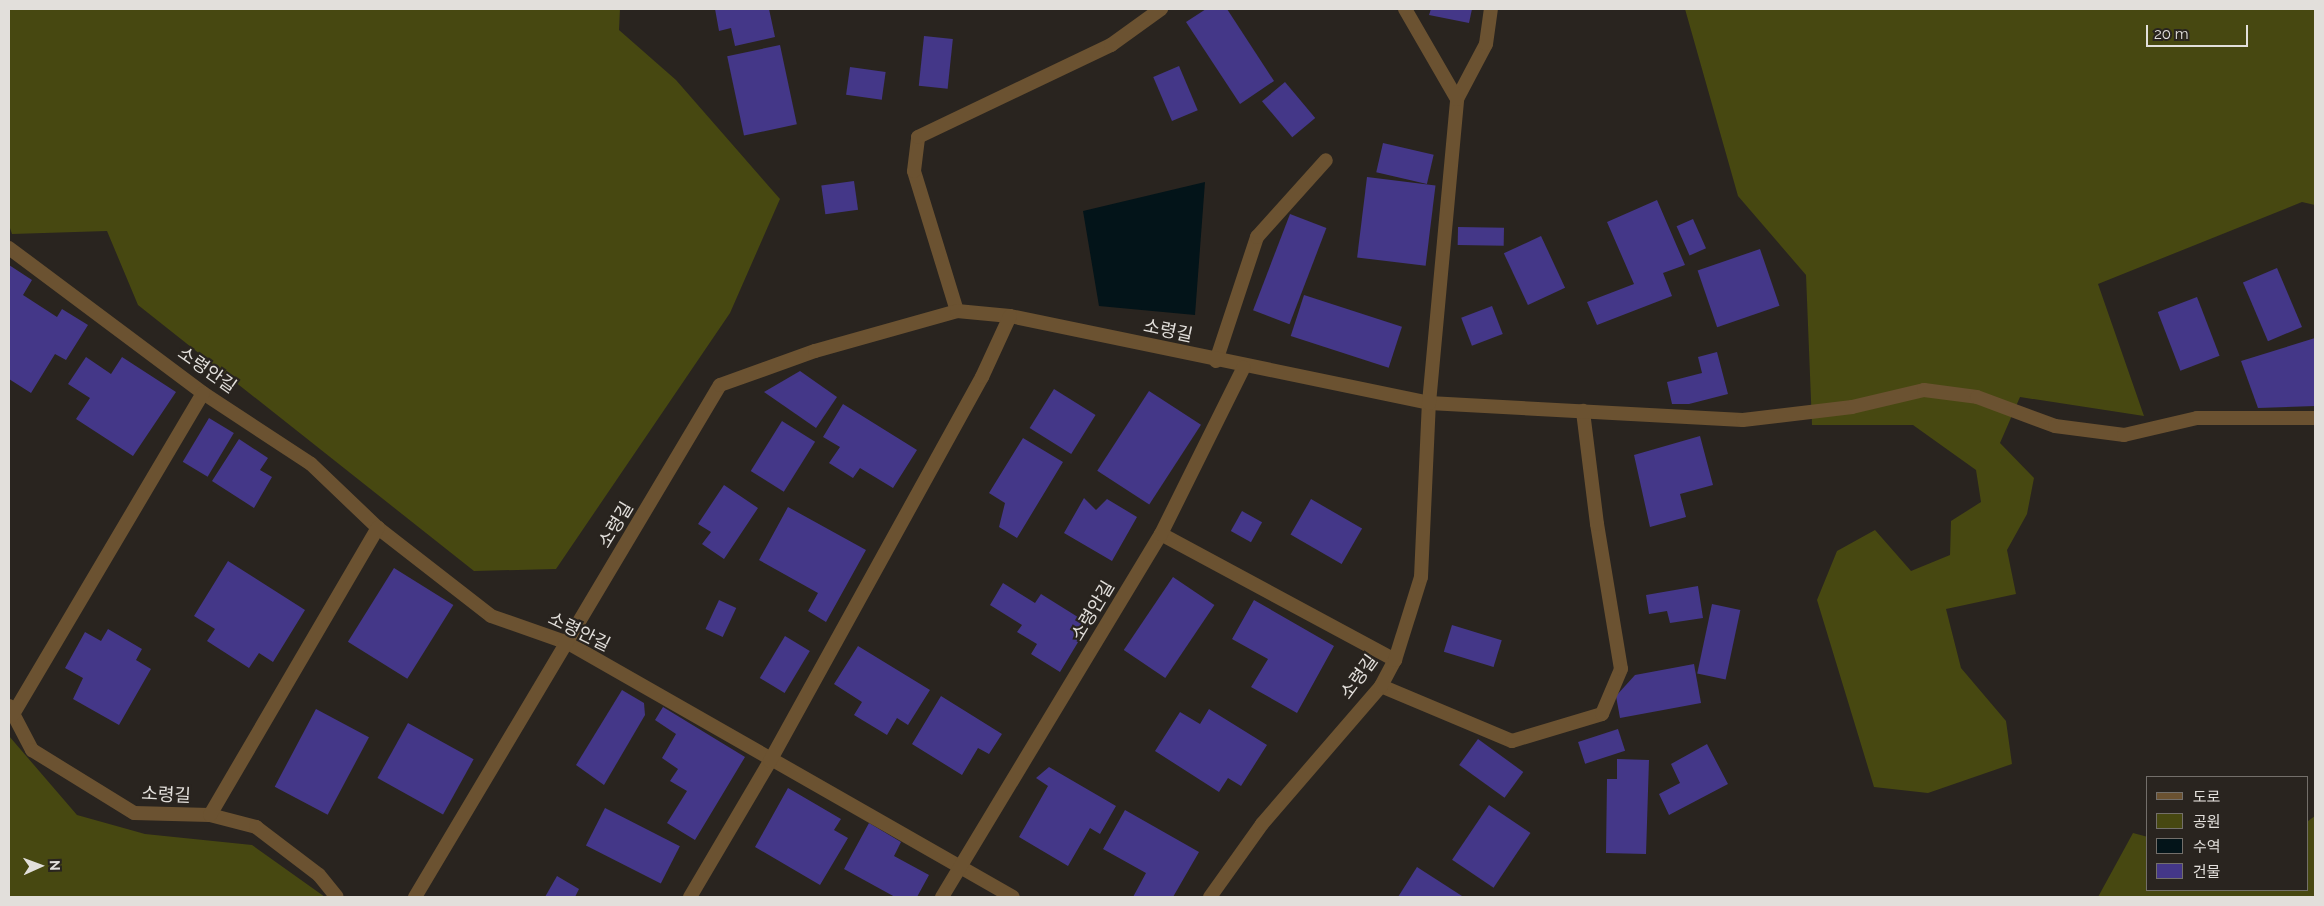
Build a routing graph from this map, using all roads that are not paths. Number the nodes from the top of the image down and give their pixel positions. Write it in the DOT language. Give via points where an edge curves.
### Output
graph roads {
  1 [pos="1161,9"];
  2 [pos="1405,9"];
  3 [pos="1491,9"];
  4 [pos="1457,98"];
  5 [pos="1326,160"];
  6 [pos="9,248"];
  7 [pos="957,311"];
  8 [pos="1010,316"];
  9 [pos="1216,361"];
  10 [pos="1244,367"];
  11 [pos="204,392"];
  12 [pos="1429,403"];
  13 [pos="1582,411"];
  14 [pos="2315,418"];
  15 [pos="378,528"];
  16 [pos="1161,534"];
  17 [pos="568,643"];
  18 [pos="1395,660"];
  19 [pos="1380,686"];
  20 [pos="10,711"];
  21 [pos="770,761"];
  22 [pos="210,815"];
  23 [pos="959,866"];
  24 [pos="337,897"];
  25 [pos="415,897"];
  26 [pos="690,897"];
  27 [pos="942,897"];
  28 [pos="1013,897"];
  29 [pos="1210,897"];
  1 -- 7 [label="street" via="1111,45 918,137 914,171"];
  2 -- 4 [label="street"];
  3 -- 4 [label="street" via="1486,44"];
  4 -- 12 [label="street, 소령길"];
  5 -- 9 [label="street" via="1257,237"];
  6 -- 11 [label="street, 소령안길"];
  7 -- 8 [label="street, 소령길"];
  7 -- 17 [label="street, 소령길" via="815,351 720,385"];
  8 -- 9 [label="street, 소령길"];
  8 -- 21 [label="street" via="982,377"];
  9 -- 10 [label="street, 소령길"];
  10 -- 12 [label="street, 소령길"];
  10 -- 16 [label="street, 소령안길"];
  11 -- 15 [label="street, 소령안길" via="311,464"];
  11 -- 20 [label="street"];
  12 -- 13 [label="street"];
  12 -- 18 [label="street, 소령길" via="1421,577"];
  13 -- 14 [label="street" via="1743,420 1852,407 1924,390 1978,397 2055,426 2124,435 2197,418"];
  13 -- 19 [label="street" via="1621,669 1602,714 1512,741"];
  15 -- 17 [label="street, 소령안길" via="491,616"];
  15 -- 22 [label="street"];
  16 -- 18 [label="street"];
  16 -- 23 [label="street, 소령안길"];
  17 -- 21 [label="street, 소령안길"];
  17 -- 25 [label="street, 소령길"];
  18 -- 19 [label="street, 소령길"];
  19 -- 29 [label="street, 소령길" via="1262,824"];
  20 -- 22 [label="street, 소령길" via="32,750 134,814"];
  21 -- 23 [label="street, 소령안길"];
  21 -- 26 [label="street"];
  22 -- 24 [label="street, 소령길" via="256,827 319,876"];
  23 -- 27 [label="street, 소령안길"];
  23 -- 28 [label="street, 소령안길"];
}
